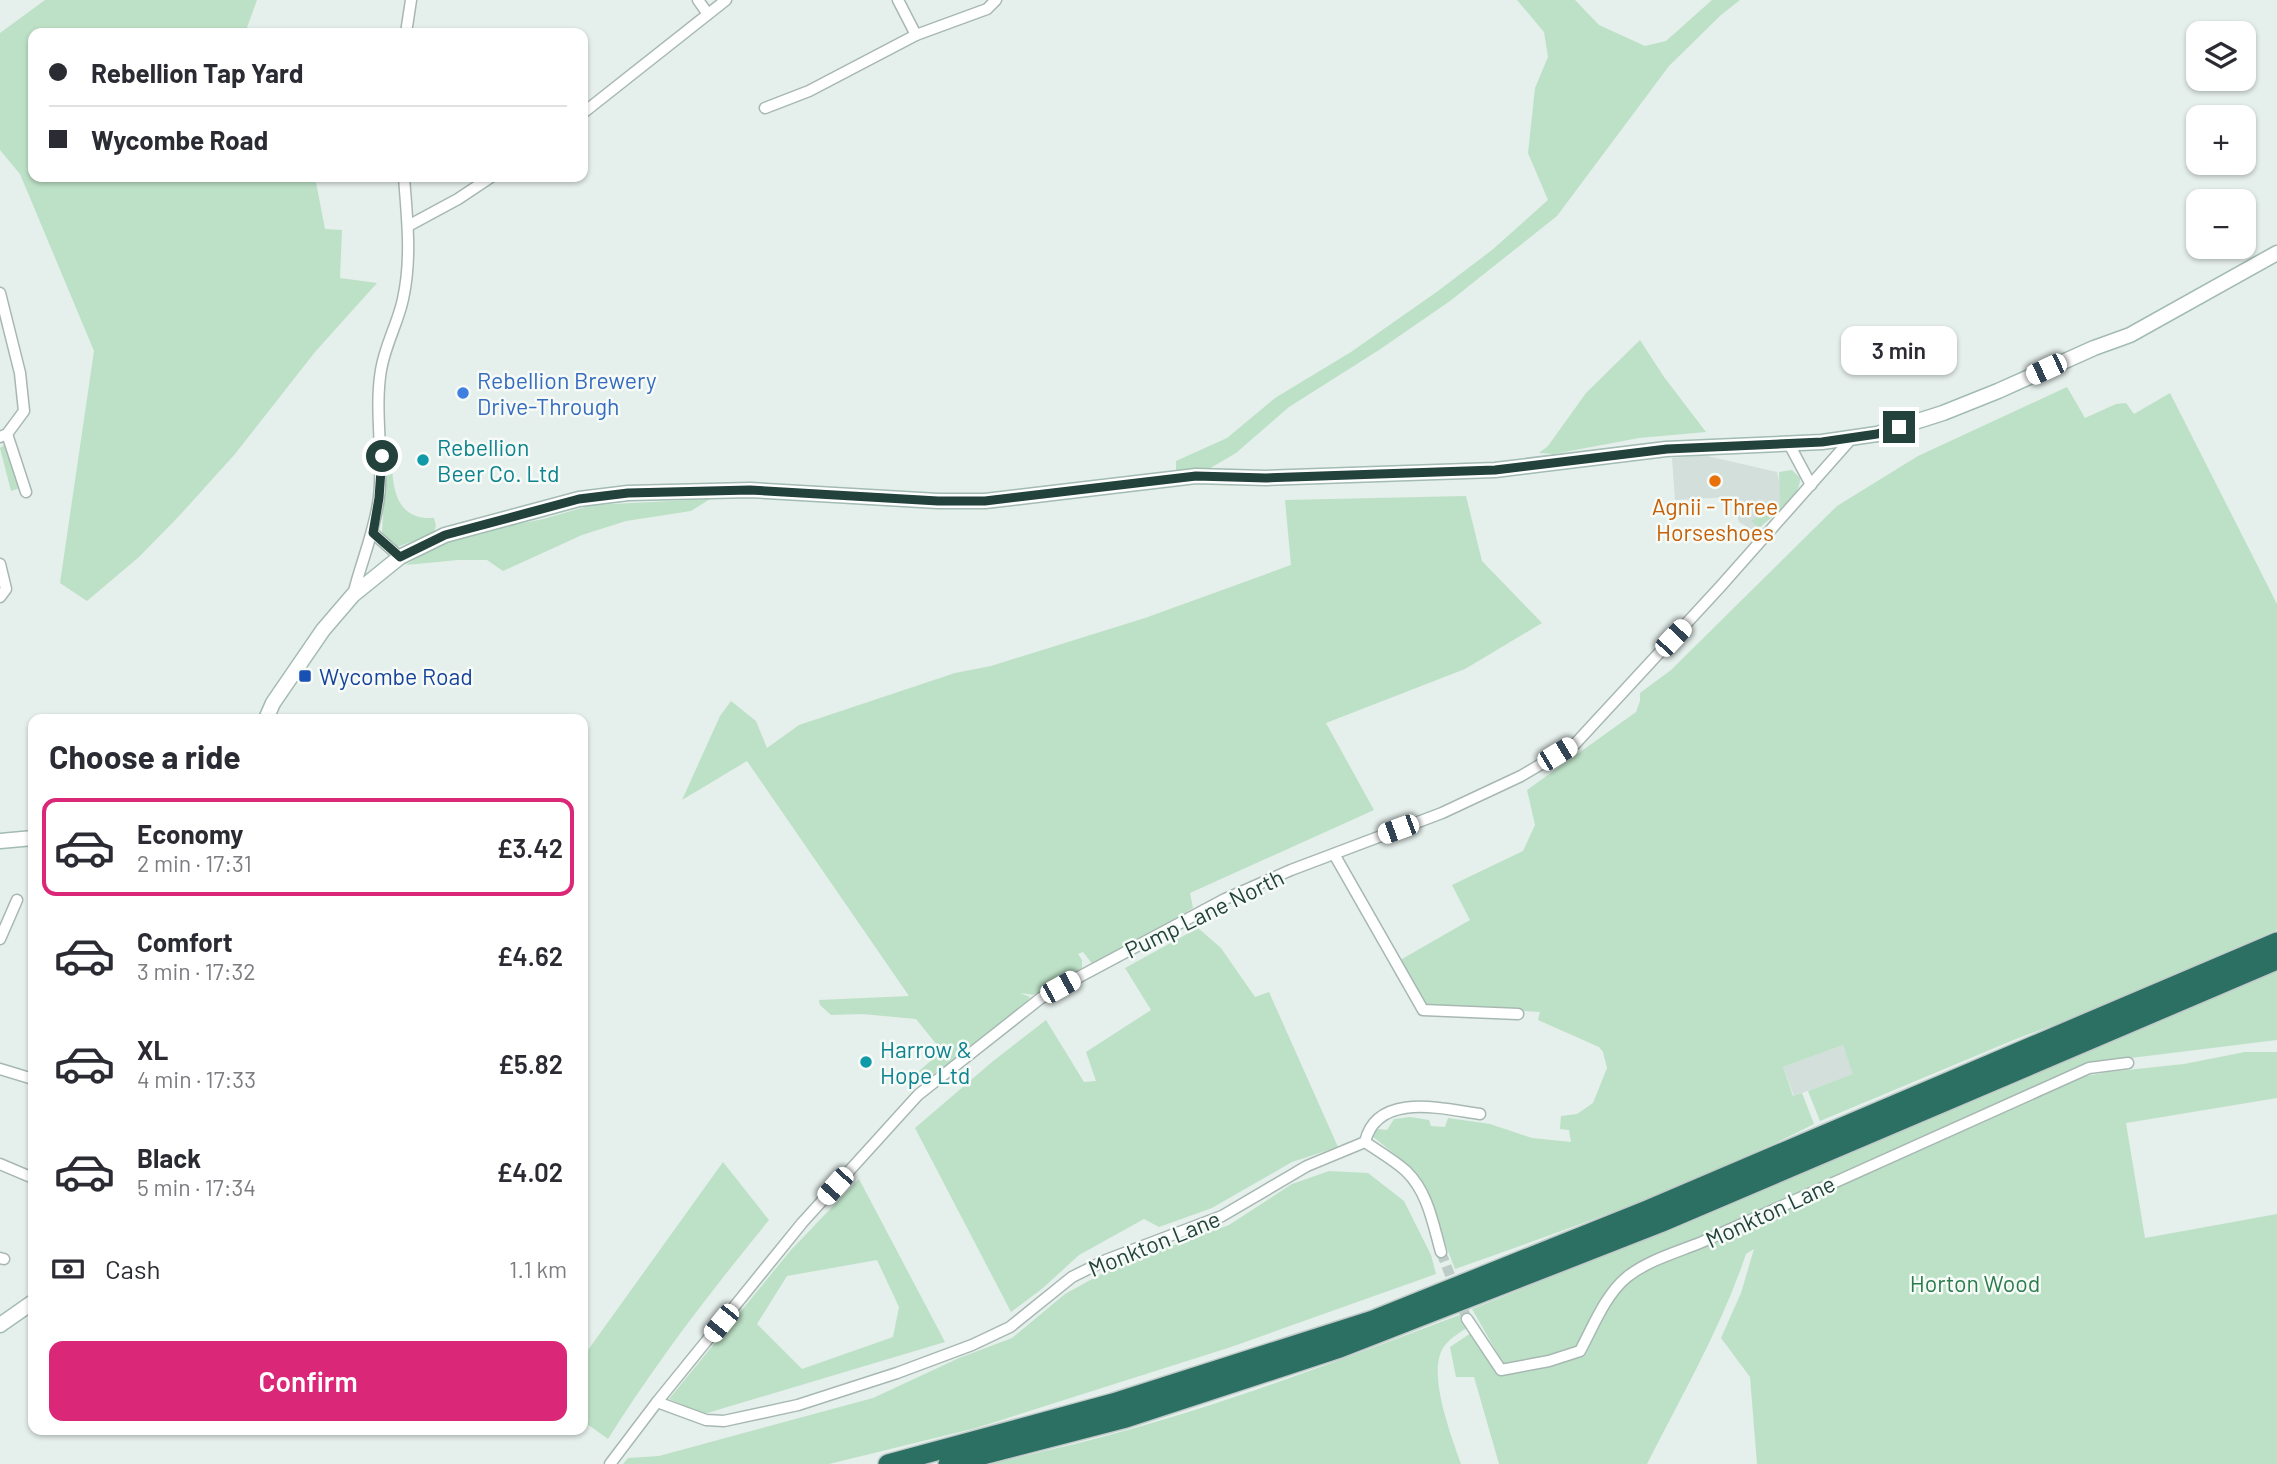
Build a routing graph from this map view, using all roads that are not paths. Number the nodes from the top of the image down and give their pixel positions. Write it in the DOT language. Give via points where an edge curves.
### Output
graph roads {
  1 [pos="411,0"];
  2 [pos="698,0"];
  3 [pos="726,0"];
  4 [pos="898,0"];
  5 [pos="996,0"];
  6 [pos="708,14"];
  7 [pos="407,28"];
  8 [pos="916,35"];
  9 [pos="769,94"];
  10 [pos="588,109"];
  11 [pos="404,182"];
  12 [pos="484,182"];
  13 [pos="408,226"];
  14 [pos="2277,253"];
  15 [pos="0,294"];
  16 [pos="4,435"];
  17 [pos="1852,438"];
  18 [pos="1789,444"];
  19 [pos="1811,485"];
  20 [pos="26,492"];
  21 [pos="373,533"];
  22 [pos="400,557"];
  23 [pos="1,569"];
  24 [pos="15,570"];
  25 [pos="353,595"];
  26 [pos="0,597"];
  27 [pos="268,714"];
  28 [pos="28,838"];
  29 [pos="0,841"];
  30 [pos="1334,853"];
  31 [pos="17,900"];
  32 [pos="0,940"];
  33 [pos="2277,942"];
  34 [pos="2277,960"];
  35 [pos="1518,1014"];
  36 [pos="2128,1063"];
  37 [pos="0,1070"];
  38 [pos="28,1078"];
  39 [pos="1480,1114"];
  40 [pos="1365,1142"];
  41 [pos="0,1164"];
  42 [pos="28,1176"];
  43 [pos="1441,1252"];
  44 [pos="28,1305"];
  45 [pos="1468,1319"];
  46 [pos="0,1325"];
  47 [pos="657,1402"];
  48 [pos="610,1464"];
  49 [pos="888,1464"];
  50 [pos="948,1464"];
  1 -- 7 [label="street"];
  2 -- 6 [label="street"];
  3 -- 6 [label="street"];
  4 -- 8 [label="street"];
  5 -- 8 [label="street" via="987,9"];
  6 -- 10 [label="street"];
  8 -- 9 [label="street" via="770,107"];
  11 -- 13 [label="street"];
  12 -- 13 [label="street"];
  13 -- 21 [label="street" via="410,253 403,300 381,368 382,456"];
  14 -- 17 [label="street" via="2130,335 1942,413"];
  15 -- 16 [label="street" via="20,373 24,411"];
  16 -- 20 [label="street"];
  17 -- 18 [label="street"];
  17 -- 19 [label="street, Pump Lane North"];
  18 -- 19 [label="street"];
  18 -- 22 [label="street" via="1667,449 1495,470 1196,476 985,501 750,490 628,493 579,499 445,535"];
  19 -- 30 [label="street, Pump Lane North" via="1575,744 1521,776 1442,813"];
  21 -- 22 [label="street"];
  21 -- 25 [label="street"];
  22 -- 25 [label="street"];
  23 -- 24 [label="street"];
  23 -- 26 [label="street" via="6,589"];
  25 -- 27 [label="street" via="303,657"];
  28 -- 29 [label="street"];
  30 -- 35 [label="street" via="1423,1010"];
  30 -- 47 [label="street, Pump Lane North" via="1225,900 1041,998 918,1096 802,1223"];
  31 -- 32 [label="street"];
  33 -- 49 [label="highway" via="1647,1210 1373,1320 1113,1403"];
  34 -- 50 [label="highway" via="1660,1223 1340,1348 1126,1418"];
  36 -- 45 [label="street, Monkton Lane" via="2089,1068 1643,1267 1610,1296 1580,1351 1501,1370"];
  37 -- 38 [label="street"];
  39 -- 40 [label="street" via="1402,1107 1372,1125"];
  40 -- 43 [label="street" via="1405,1170 1418,1186"];
  40 -- 47 [label="street, Monkton Lane" via="1307,1167 1222,1216 1072,1277 1010,1327 919,1365 798,1405 724,1421 706,1420"];
  41 -- 42 [label="street"];
  44 -- 46 [label="street"];
  47 -- 48 [label="street, Pump Lane North"];
}
